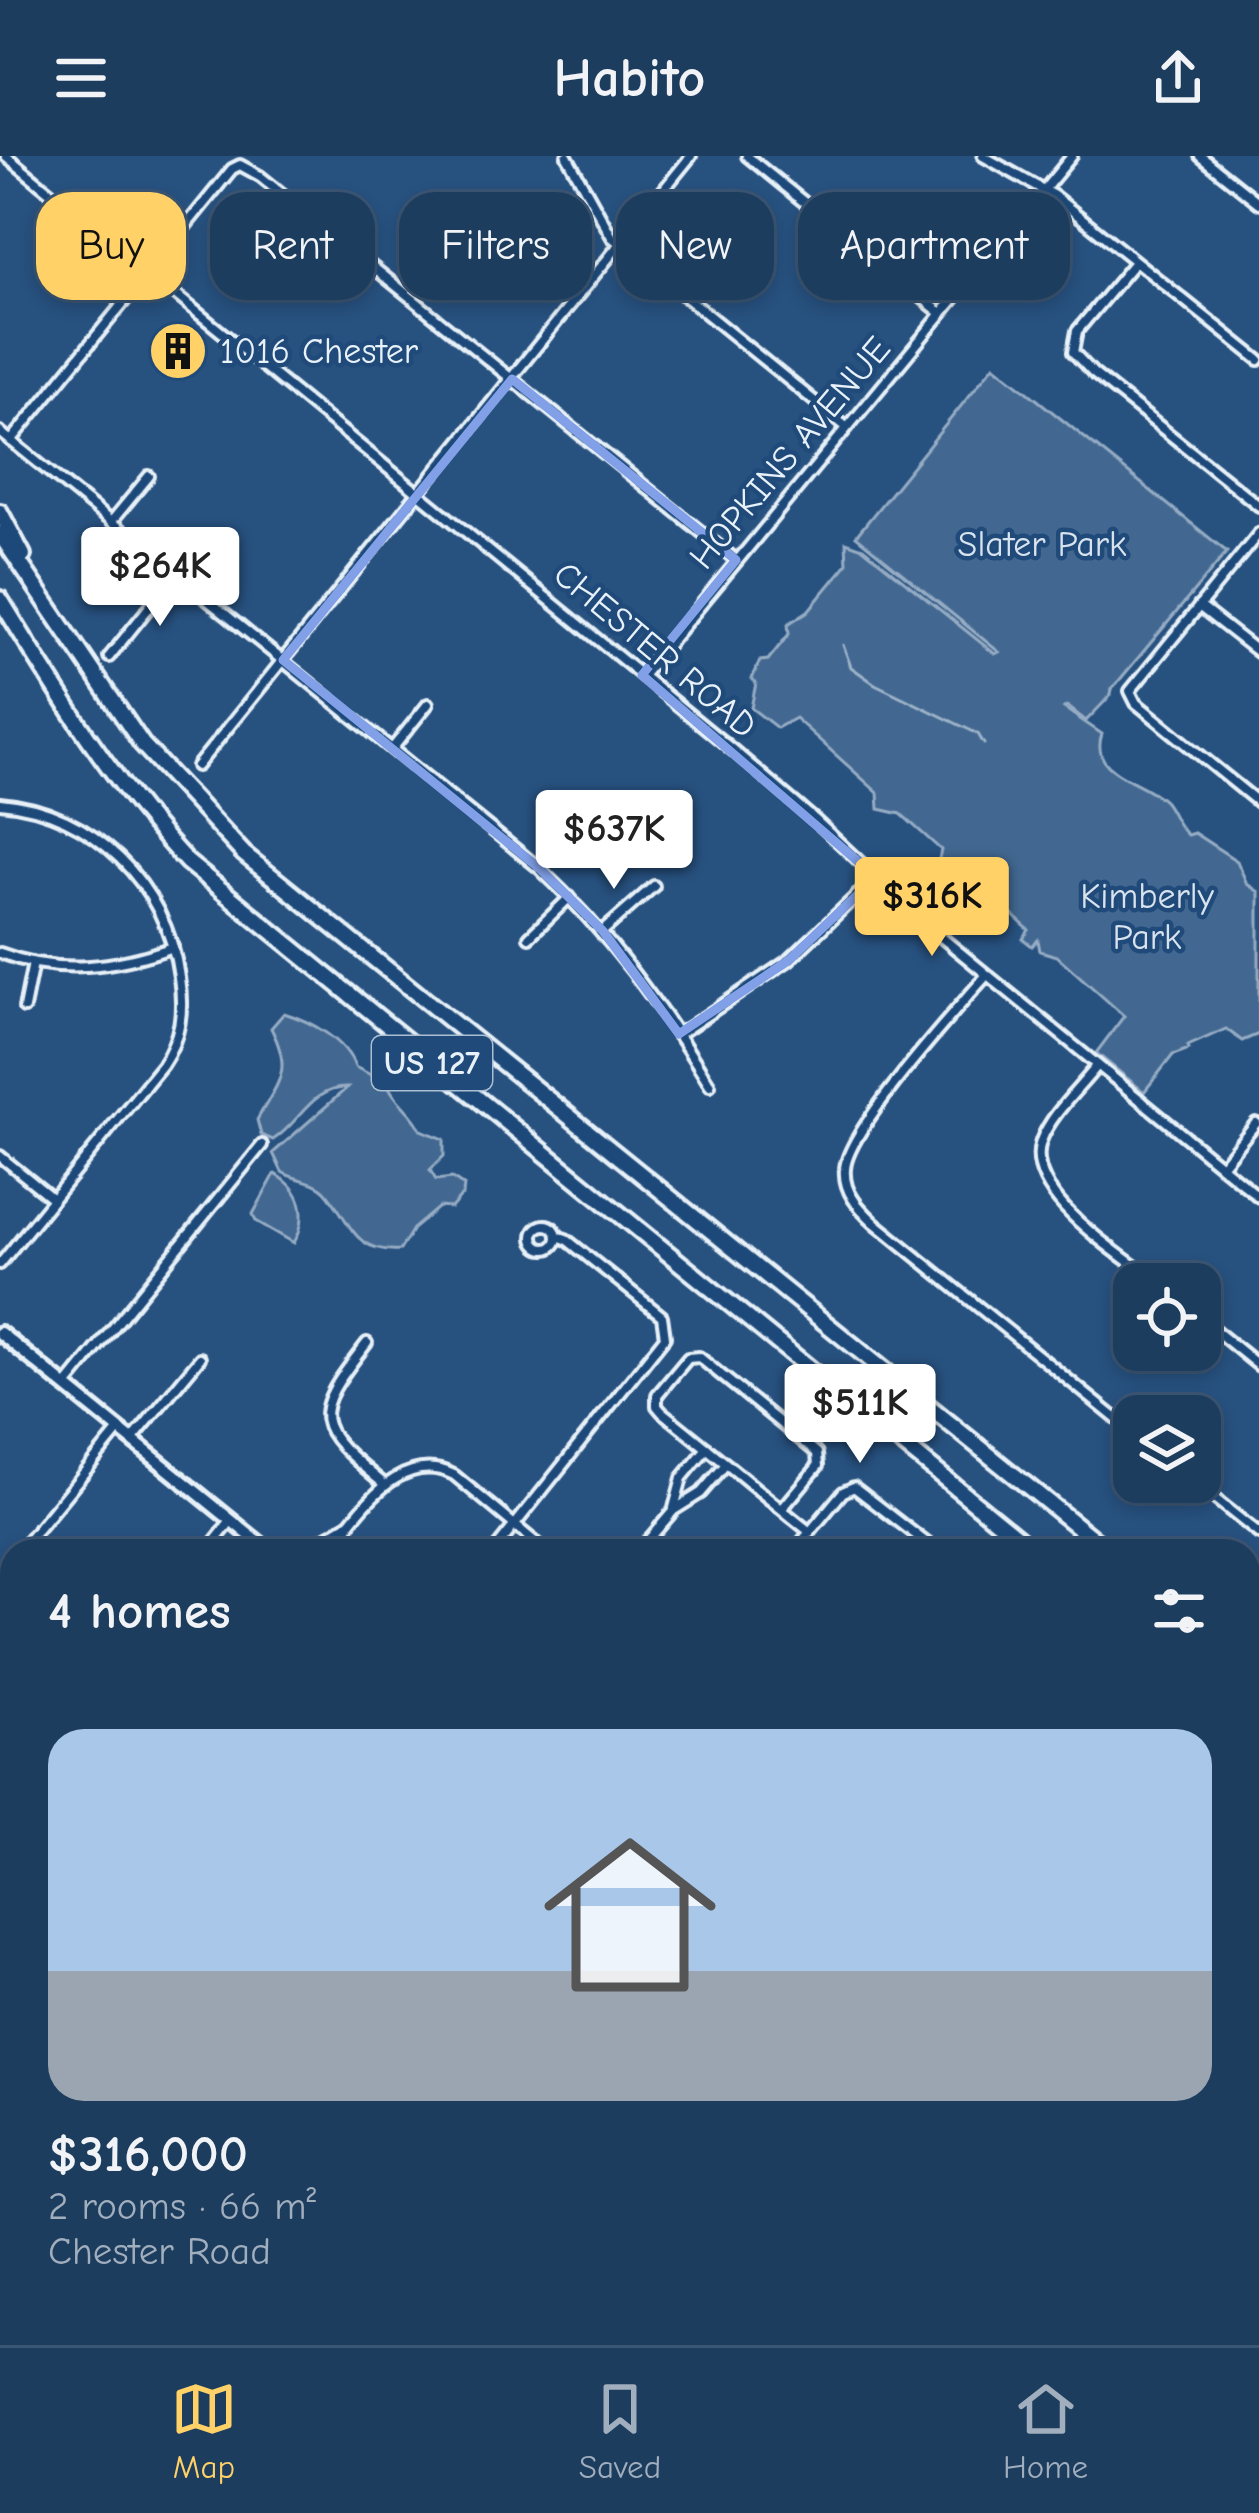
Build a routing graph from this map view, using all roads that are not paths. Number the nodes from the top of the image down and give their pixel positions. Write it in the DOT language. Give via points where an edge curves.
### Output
graph roads {
  1 [pos="6,156"];
  2 [pos="567,156"];
  3 [pos="692,156"];
  4 [pos="747,156"];
  5 [pos="983,156"];
  6 [pos="1072,156"];
  7 [pos="1200,156"];
  8 [pos="1044,190"];
  9 [pos="50,192"];
  10 [pos="663,192"];
  11 [pos="1259,203"];
  12 [pos="186,225"];
  13 [pos="616,242"];
  14 [pos="616,250"];
  15 [pos="1135,262"];
  16 [pos="125,300"];
  17 [pos="183,300"];
  18 [pos="688,300"];
  19 [pos="941,313"];
  20 [pos="1258,358"];
  21 [pos="512,379"];
  22 [pos="845,426"];
  23 [pos="0,432"];
  24 [pos="11,441"];
  25 [pos="149,476"];
  26 [pos="421,491"];
  27 [pos="1259,506"];
  28 [pos="0,512"];
  29 [pos="111,522"];
  30 [pos="1259,533"];
  31 [pos="0,534"];
  32 [pos="736,560"];
  33 [pos="176,574"];
  34 [pos="0,603"];
  35 [pos="1198,606"];
  36 [pos="1259,653"];
  37 [pos="109,658"];
  38 [pos="283,660"];
  39 [pos="643,675"];
  40 [pos="428,704"];
  41 [pos="142,744"];
  42 [pos="392,748"];
  43 [pos="196,766"];
  44 [pos="0,802"];
  45 [pos="1259,802"];
  46 [pos="876,877"];
  47 [pos="654,886"];
  48 [pos="570,897"];
  49 [pos="603,931"];
  50 [pos="530,938"];
  51 [pos="172,946"];
  52 [pos="0,953"];
  53 [pos="33,963"];
  54 [pos="986,976"];
  55 [pos="24,1008"];
  56 [pos="679,1034"];
  57 [pos="1097,1066"];
  58 [pos="710,1085"];
  59 [pos="1256,1123"];
  60 [pos="262,1145"];
  61 [pos="0,1156"];
  62 [pos="1221,1166"];
  63 [pos="1259,1197"];
  64 [pos="53,1199"];
  65 [pos="557,1236"];
  66 [pos="1133,1263"];
  67 [pos="0,1264"];
  68 [pos="0,1333"];
  69 [pos="1221,1335"];
  70 [pos="368,1343"];
  71 [pos="200,1358"];
  72 [pos="1259,1366"];
  73 [pos="66,1386"];
  74 [pos="1113,1416"];
  75 [pos="119,1430"];
  76 [pos="132,1440"];
  77 [pos="707,1448"];
  78 [pos="726,1463"];
  79 [pos="385,1484"];
  80 [pos="679,1486"];
  81 [pos="694,1499"];
  82 [pos="1221,1503"];
  83 [pos="782,1509"];
  84 [pos="674,1510"];
  85 [pos="232,1521"];
  86 [pos="350,1522"];
  87 [pos="515,1525"];
  88 [pos="810,1532"];
  89 [pos="1259,1534"];
  90 [pos="30,1539"];
  91 [pos="217,1539"];
  92 [pos="254,1539"];
  93 [pos="322,1539"];
  94 [pos="344,1539"];
  95 [pos="504,1539"];
  96 [pos="532,1539"];
  97 [pos="649,1539"];
  98 [pos="804,1539"];
  99 [pos="922,1539"];
  100 [pos="1019,1539"];
  101 [pos="1093,1539"];
  1 -- 9 [label="street, CHESTER ROAD"];
  2 -- 13 [label="street"];
  3 -- 10 [label="street"];
  4 -- 19 [label="street"];
  5 -- 8 [label="street"];
  6 -- 8 [label="street, HOPKINS AVENUE"];
  7 -- 11 [label="street"];
  8 -- 15 [label="street"];
  8 -- 19 [label="street, HOPKINS AVENUE"];
  12 -- 21 [label="street" via="232,169 250,168"];
  14 -- 21 [label="street"];
  15 -- 20 [label="street"];
  15 -- 27 [label="street" via="1077,332 1073,352"];
  16 -- 24 [label="street"];
  17 -- 26 [label="street, CHESTER ROAD"];
  18 -- 22 [label="street"];
  19 -- 22 [label="street, HOPKINS AVENUE"];
  21 -- 26 [label="street"];
  21 -- 32 [label="street"];
  22 -- 32 [label="street, HOPKINS AVENUE"];
  23 -- 24 [label="street"];
  24 -- 29 [label="street"];
  25 -- 29 [label="street"];
  26 -- 38 [label="street"];
  26 -- 39 [label="street, CHESTER ROAD"];
  28 -- 41 [label="highway"];
  29 -- 33 [label="street"];
  30 -- 35 [label="street"];
  31 -- 41 [label="highway, US 127"];
  32 -- 39 [label="street, HOPKINS AVENUE"];
  33 -- 37 [label="street"];
  33 -- 38 [label="street"];
  34 -- 100 [label="highway, US 127" via="127,795 202,875"];
  35 -- 36 [label="street"];
  35 -- 45 [label="street" via="1130,692"];
  38 -- 42 [label="street"];
  38 -- 43 [label="street"];
  39 -- 46 [label="street, CHESTER ROAD"];
  40 -- 42 [label="street"];
  41 -- 101 [label="highway, US 127" via="209,820 317,915"];
  42 -- 48 [label="street"];
  44 -- 51 [label="street" via="54,815 112,850 153,900"];
  46 -- 54 [label="street, CHESTER ROAD"];
  46 -- 56 [label="street" via="789,960"];
  47 -- 49 [label="street"];
  48 -- 49 [label="street"];
  48 -- 50 [label="street"];
  49 -- 56 [label="street"];
  51 -- 53 [label="street" via="104,966"];
  51 -- 64 [label="street" via="182,1005 172,1051"];
  52 -- 53 [label="street"];
  53 -- 55 [label="street"];
  54 -- 57 [label="street, CHESTER ROAD"];
  54 -- 74 [label="street" via="855,1139 844,1180 858,1208"];
  56 -- 58 [label="street"];
  57 -- 62 [label="street, CHESTER ROAD"];
  57 -- 66 [label="street" via="1048,1128 1039,1168 1055,1198"];
  59 -- 62 [label="street"];
  60 -- 73 [label="street"];
  61 -- 64 [label="street"];
  62 -- 63 [label="street, CHESTER ROAD"];
  64 -- 67 [label="street"];
  65 -- 87 [label="street" via="662,1316 667,1330"];
  68 -- 73 [label="street"];
  69 -- 72 [label="street"];
  70 -- 79 [label="street" via="335,1384 325,1417 332,1438"];
  71 -- 76 [label="street"];
  73 -- 75 [label="street"];
  75 -- 76 [label="street"];
  75 -- 90 [label="street"];
  76 -- 85 [label="street"];
  77 -- 78 [label="street"];
  77 -- 80 [label="street"];
  77 -- 83 [label="street" via="656,1403 688,1358 699,1357 817,1453 818,1466"];
  78 -- 81 [label="street"];
  78 -- 83 [label="street"];
  79 -- 86 [label="street"];
  79 -- 87 [label="street" via="445,1470"];
  80 -- 81 [label="street"];
  80 -- 84 [label="street"];
  81 -- 84 [label="street"];
  82 -- 89 [label="street"];
  83 -- 88 [label="street"];
  84 -- 97 [label="street"];
  85 -- 91 [label="street"];
  85 -- 92 [label="street"];
  86 -- 93 [label="street"];
  86 -- 94 [label="street"];
  87 -- 95 [label="street"];
  87 -- 96 [label="street"];
  88 -- 98 [label="street"];
  88 -- 99 [label="street" via="843,1492 857,1487"];
}
